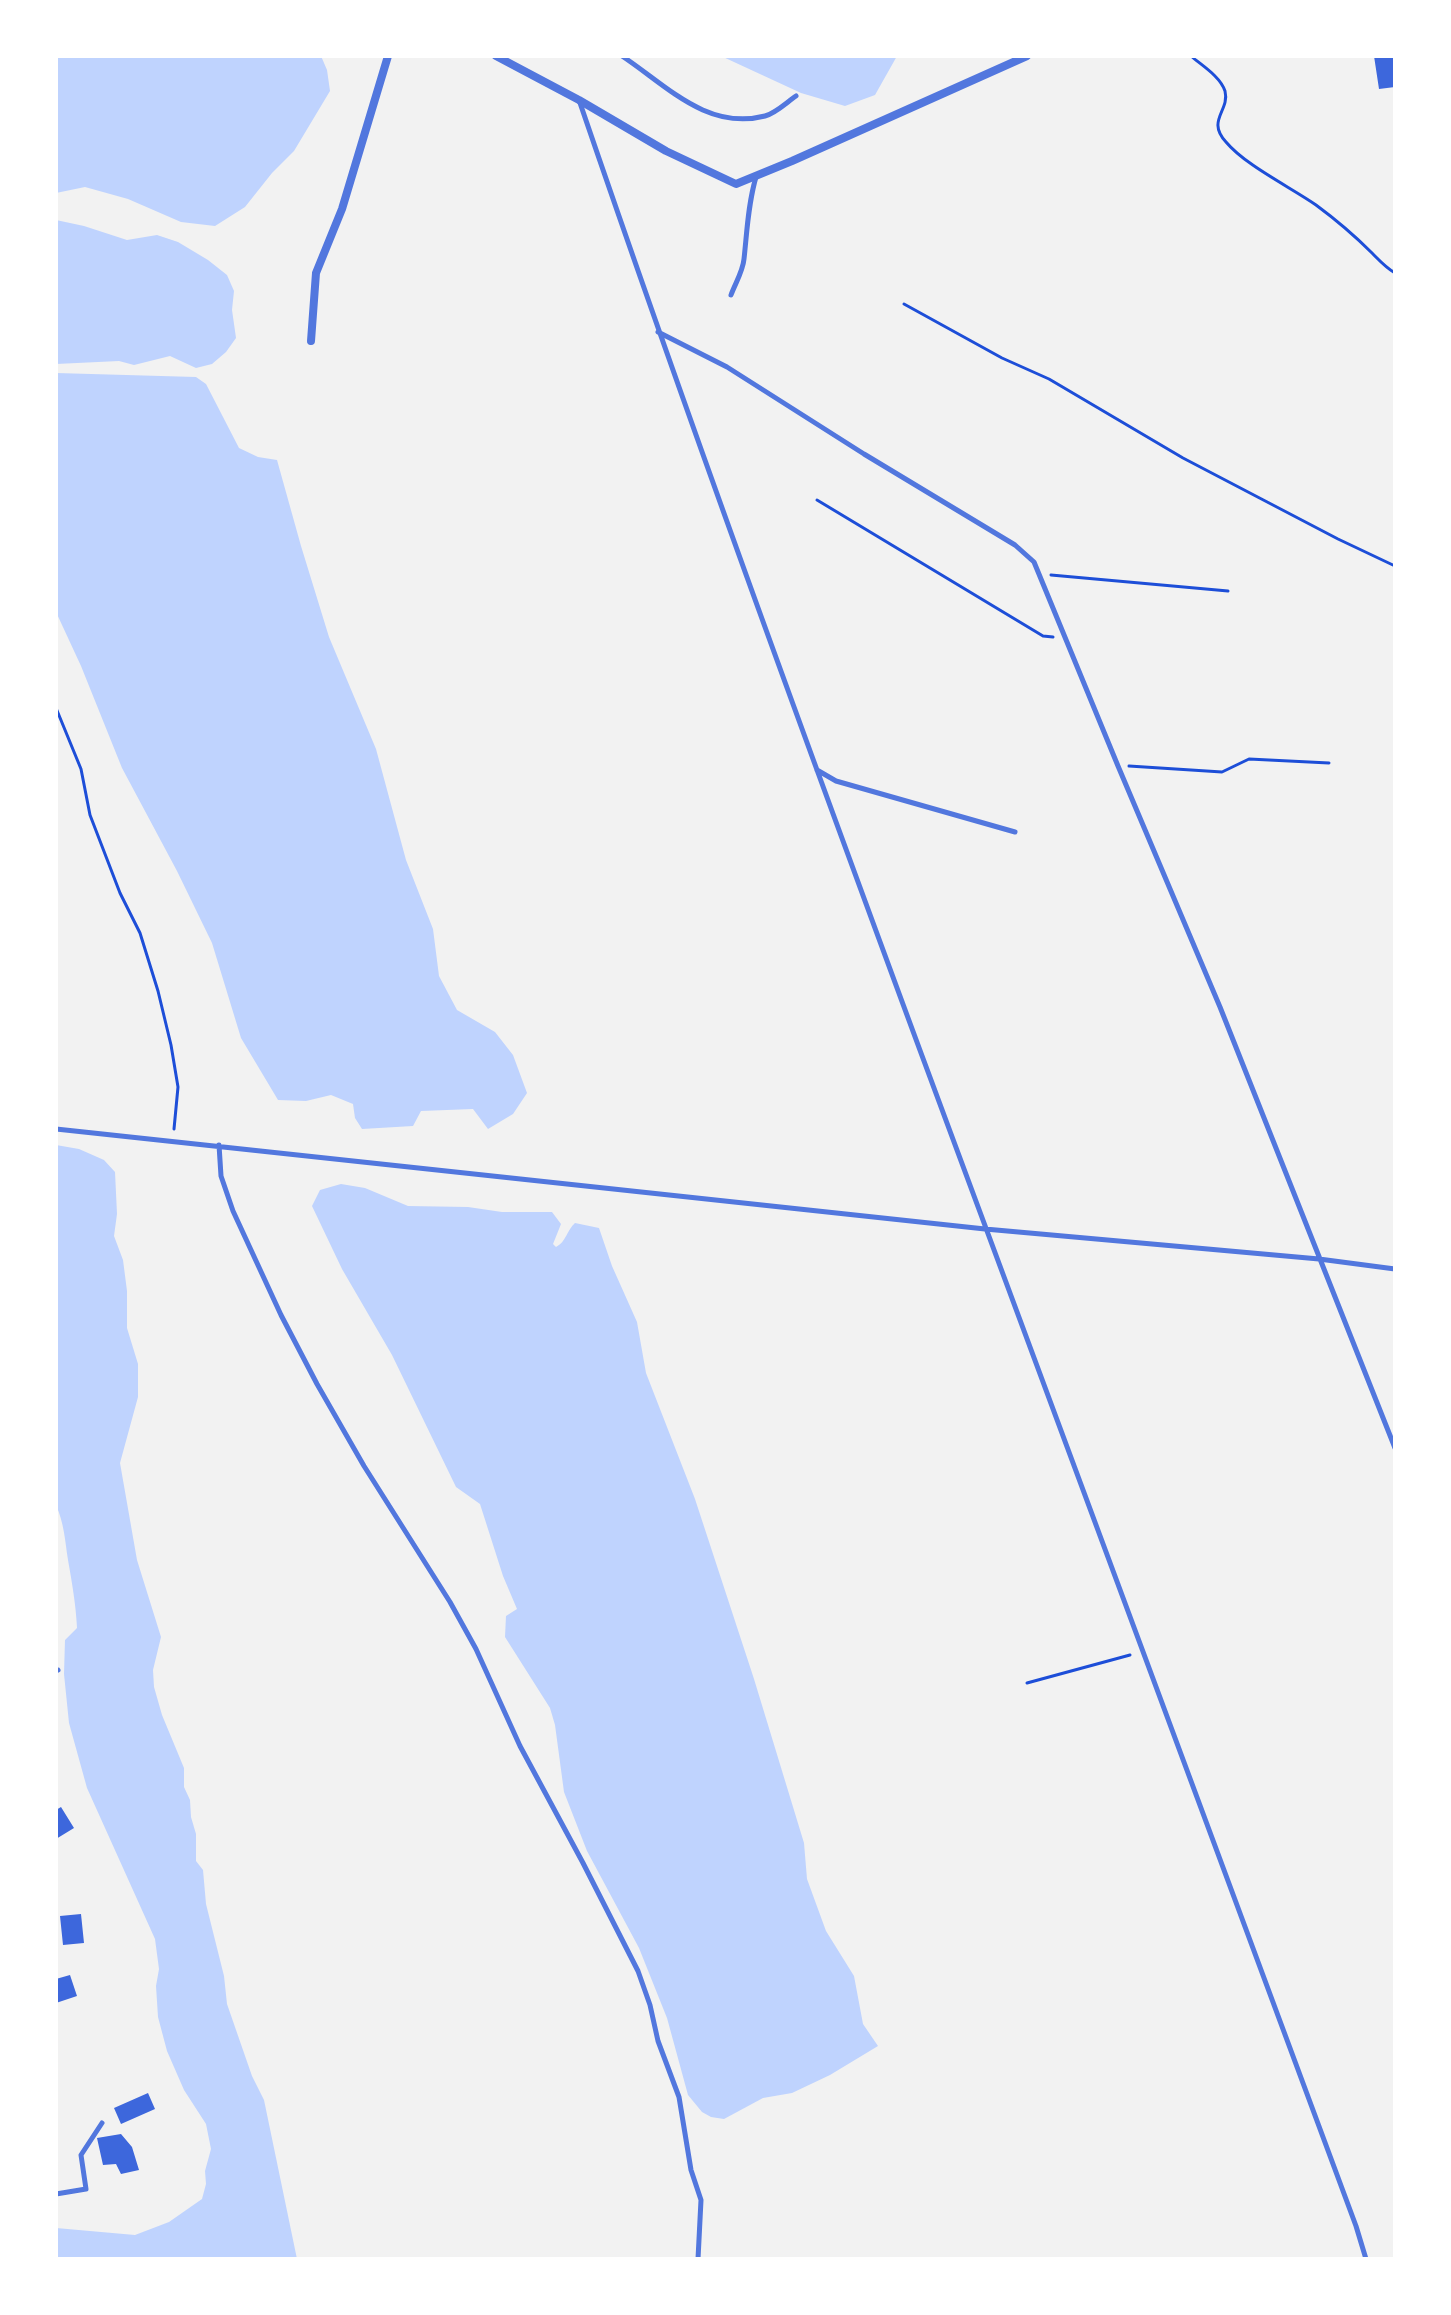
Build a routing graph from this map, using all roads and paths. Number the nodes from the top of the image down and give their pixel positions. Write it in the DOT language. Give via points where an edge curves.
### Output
graph roads {
  1 [pos="388,56"];
  2 [pos="496,56"];
  3 [pos="622,56"];
  4 [pos="1027,56"];
  5 [pos="1191,56"];
  6 [pos="796,96"];
  7 [pos="579,100"];
  8 [pos="756,177"];
  9 [pos="1395,273"];
  10 [pos="731,295"];
  11 [pos="904,304"];
  12 [pos="658,332"];
  13 [pos="311,341"];
  14 [pos="817,500"];
  15 [pos="1395,566"];
  16 [pos="1039,574"];
  17 [pos="1228,591"];
  18 [pos="1064,638"];
  19 [pos="56,708"];
  20 [pos="1329,763"];
  21 [pos="1118,766"];
  22 [pos="816,770"];
  23 [pos="1015,832"];
  24 [pos="56,1129"];
  25 [pos="172,1141"];
  26 [pos="219,1145"];
  27 [pos="985,1229"];
  28 [pos="1319,1259"];
  29 [pos="1395,1269"];
  30 [pos="1395,1448"];
  31 [pos="1142,1652"];
  32 [pos="1027,1683"];
  33 [pos="102,2123"];
  34 [pos="56,2194"];
  35 [pos="698,2259"];
  36 [pos="1366,2259"];
  1 -- 13 [label="street" via="342,209 316,273"];
  2 -- 7 [label="street"];
  3 -- 6 [label="lane" via="670,92 719,117 767,115"];
  4 -- 8 [label="street"];
  5 -- 9 [label="path" via="1223,87 1218,130 1225,142 1316,205"];
  7 -- 8 [label="street" via="736,184"];
  7 -- 12 [label="lane"];
  8 -- 10 [label="lane" via="744,263"];
  11 -- 15 [label="path" via="1049,379 1183,458"];
  12 -- 16 [label="lane" via="727,367 1015,545"];
  12 -- 22 [label="lane"];
  14 -- 18 [label="path" via="1043,636"];
  16 -- 17 [label="path"];
  16 -- 18 [label="lane"];
  18 -- 21 [label="lane"];
  19 -- 25 [label="path" via="81,769 90,815 140,933 158,991 178,1087"];
  20 -- 21 [label="path" via="1249,759 1222,772"];
  21 -- 28 [label="lane"];
  22 -- 23 [label="lane" via="836,781"];
  22 -- 27 [label="lane"];
  24 -- 25 [label="lane"];
  25 -- 26 [label="lane"];
  26 -- 27 [label="lane"];
  26 -- 35 [label="lane" via="221,1176 233,1211 281,1315 364,1466 470,1637 520,1746 638,1971 679,2097 701,2200"];
  27 -- 28 [label="lane"];
  27 -- 31 [label="lane"];
  28 -- 29 [label="lane"];
  28 -- 30 [label="lane"];
  31 -- 32 [label="path"];
  31 -- 36 [label="lane"];
  33 -- 34 [label="lane" via="81,2155 86,2189"];
}
